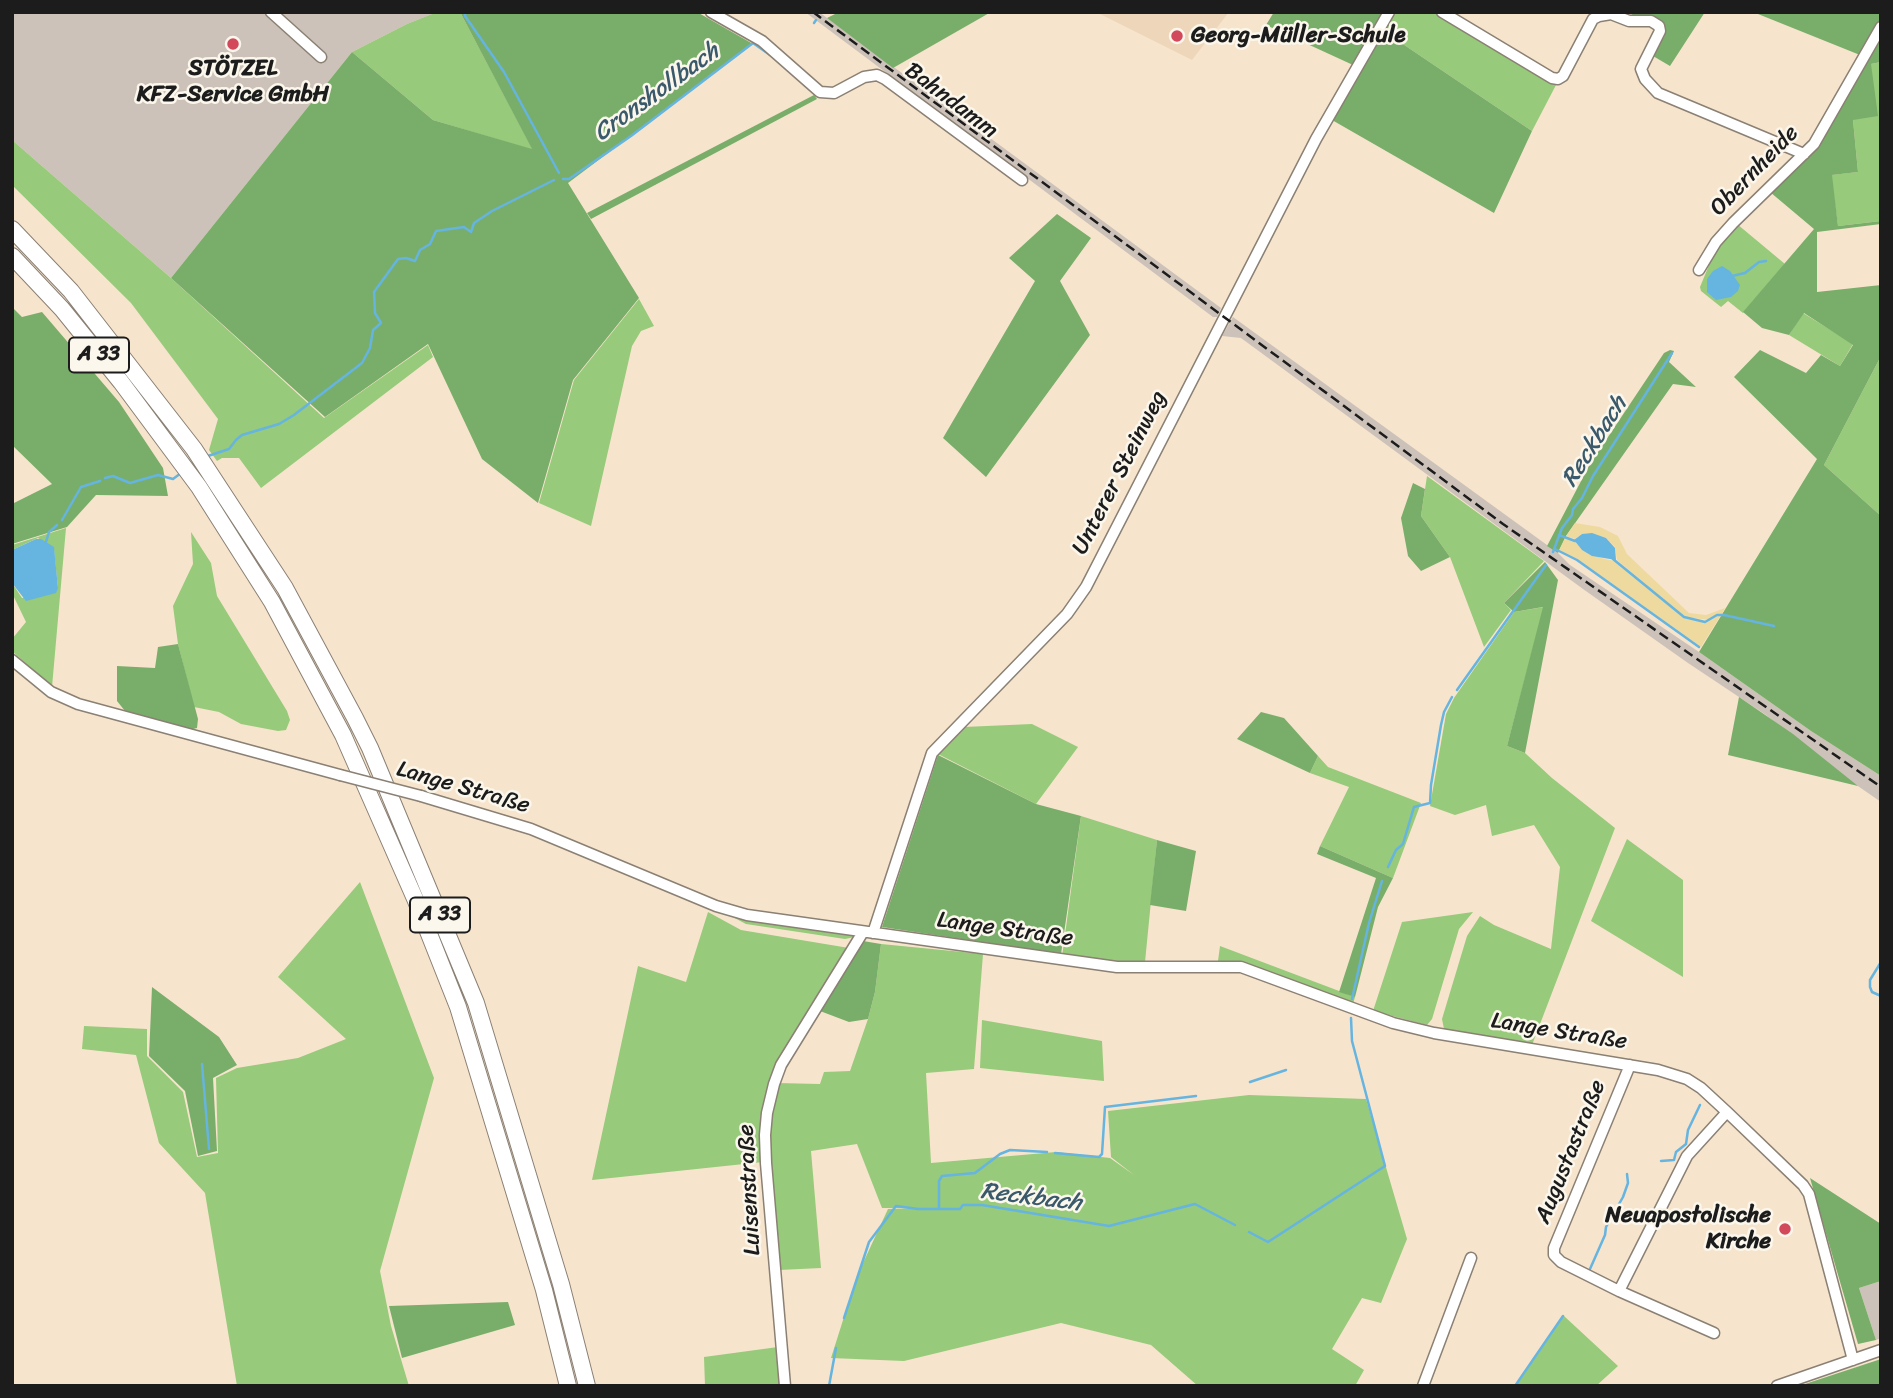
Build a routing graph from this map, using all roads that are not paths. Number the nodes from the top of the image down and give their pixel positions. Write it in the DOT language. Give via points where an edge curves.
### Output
graph roads {
  1 [pos="271,12"];
  2 [pos="711,12"];
  3 [pos="1389,12"];
  4 [pos="1442,12"];
  5 [pos="1881,27"];
  6 [pos="321,57"];
  7 [pos="1804,154"];
  8 [pos="1021,180"];
  9 [pos="12,229"];
  10 [pos="12,257"];
  11 [pos="1699,270"];
  12 [pos="12,660"];
  13 [pos="868,933"];
  14 [pos="1630,1065"];
  15 [pos="1727,1112"];
  16 [pos="1471,1258"];
  17 [pos="1619,1291"];
  18 [pos="1714,1334"];
  19 [pos="1881,1350"];
  20 [pos="1853,1360"];
  21 [pos="568,1386"];
  22 [pos="587,1386"];
  23 [pos="785,1386"];
  24 [pos="1423,1386"];
  25 [pos="1777,1386"];
  1 -- 6 [label="street"];
  2 -- 8 [label="street, Bahndamm" via="762,41 820,92 834,93 864,76 885,79"];
  3 -- 13 [label="street, Unterer Steinweg" via="1316,139 1086,587 1068,614 932,753"];
  4 -- 7 [label="street" via="1552,79 1563,76 1593,19 1611,14 1651,22 1660,31 1641,69 1658,93"];
  5 -- 7 [label="street, Obernheide"];
  7 -- 11 [label="street, Obernheide" via="1733,223"];
  9 -- 22 [label="highway, A 33" via="71,290 194,449 285,588 370,748 471,990 561,1284"];
  10 -- 21 [label="highway, A 33" via="62,309 199,487 272,602 343,735 458,1007 544,1290"];
  12 -- 13 [label="street, Lange Straße, bridge" via="51,692 78,704 531,829 747,915"];
  13 -- 14 [label="street, Lange Straße" via="1116,967 1241,967 1393,1023"];
  13 -- 23 [label="street, Luisenstraße" via="781,1065 768,1113 766,1153"];
  14 -- 15 [label="street, Lange Straße" via="1687,1079"];
  14 -- 17 [label="street, Augustastraße" via="1554,1248 1561,1262"];
  15 -- 17 [label="street" via="1687,1156"];
  15 -- 20 [label="street, Lange Straße" via="1809,1194"];
  16 -- 24 [label="street"];
  17 -- 18 [label="street"];
  19 -- 20 [label="street"];
  20 -- 25 [label="street"];
}
